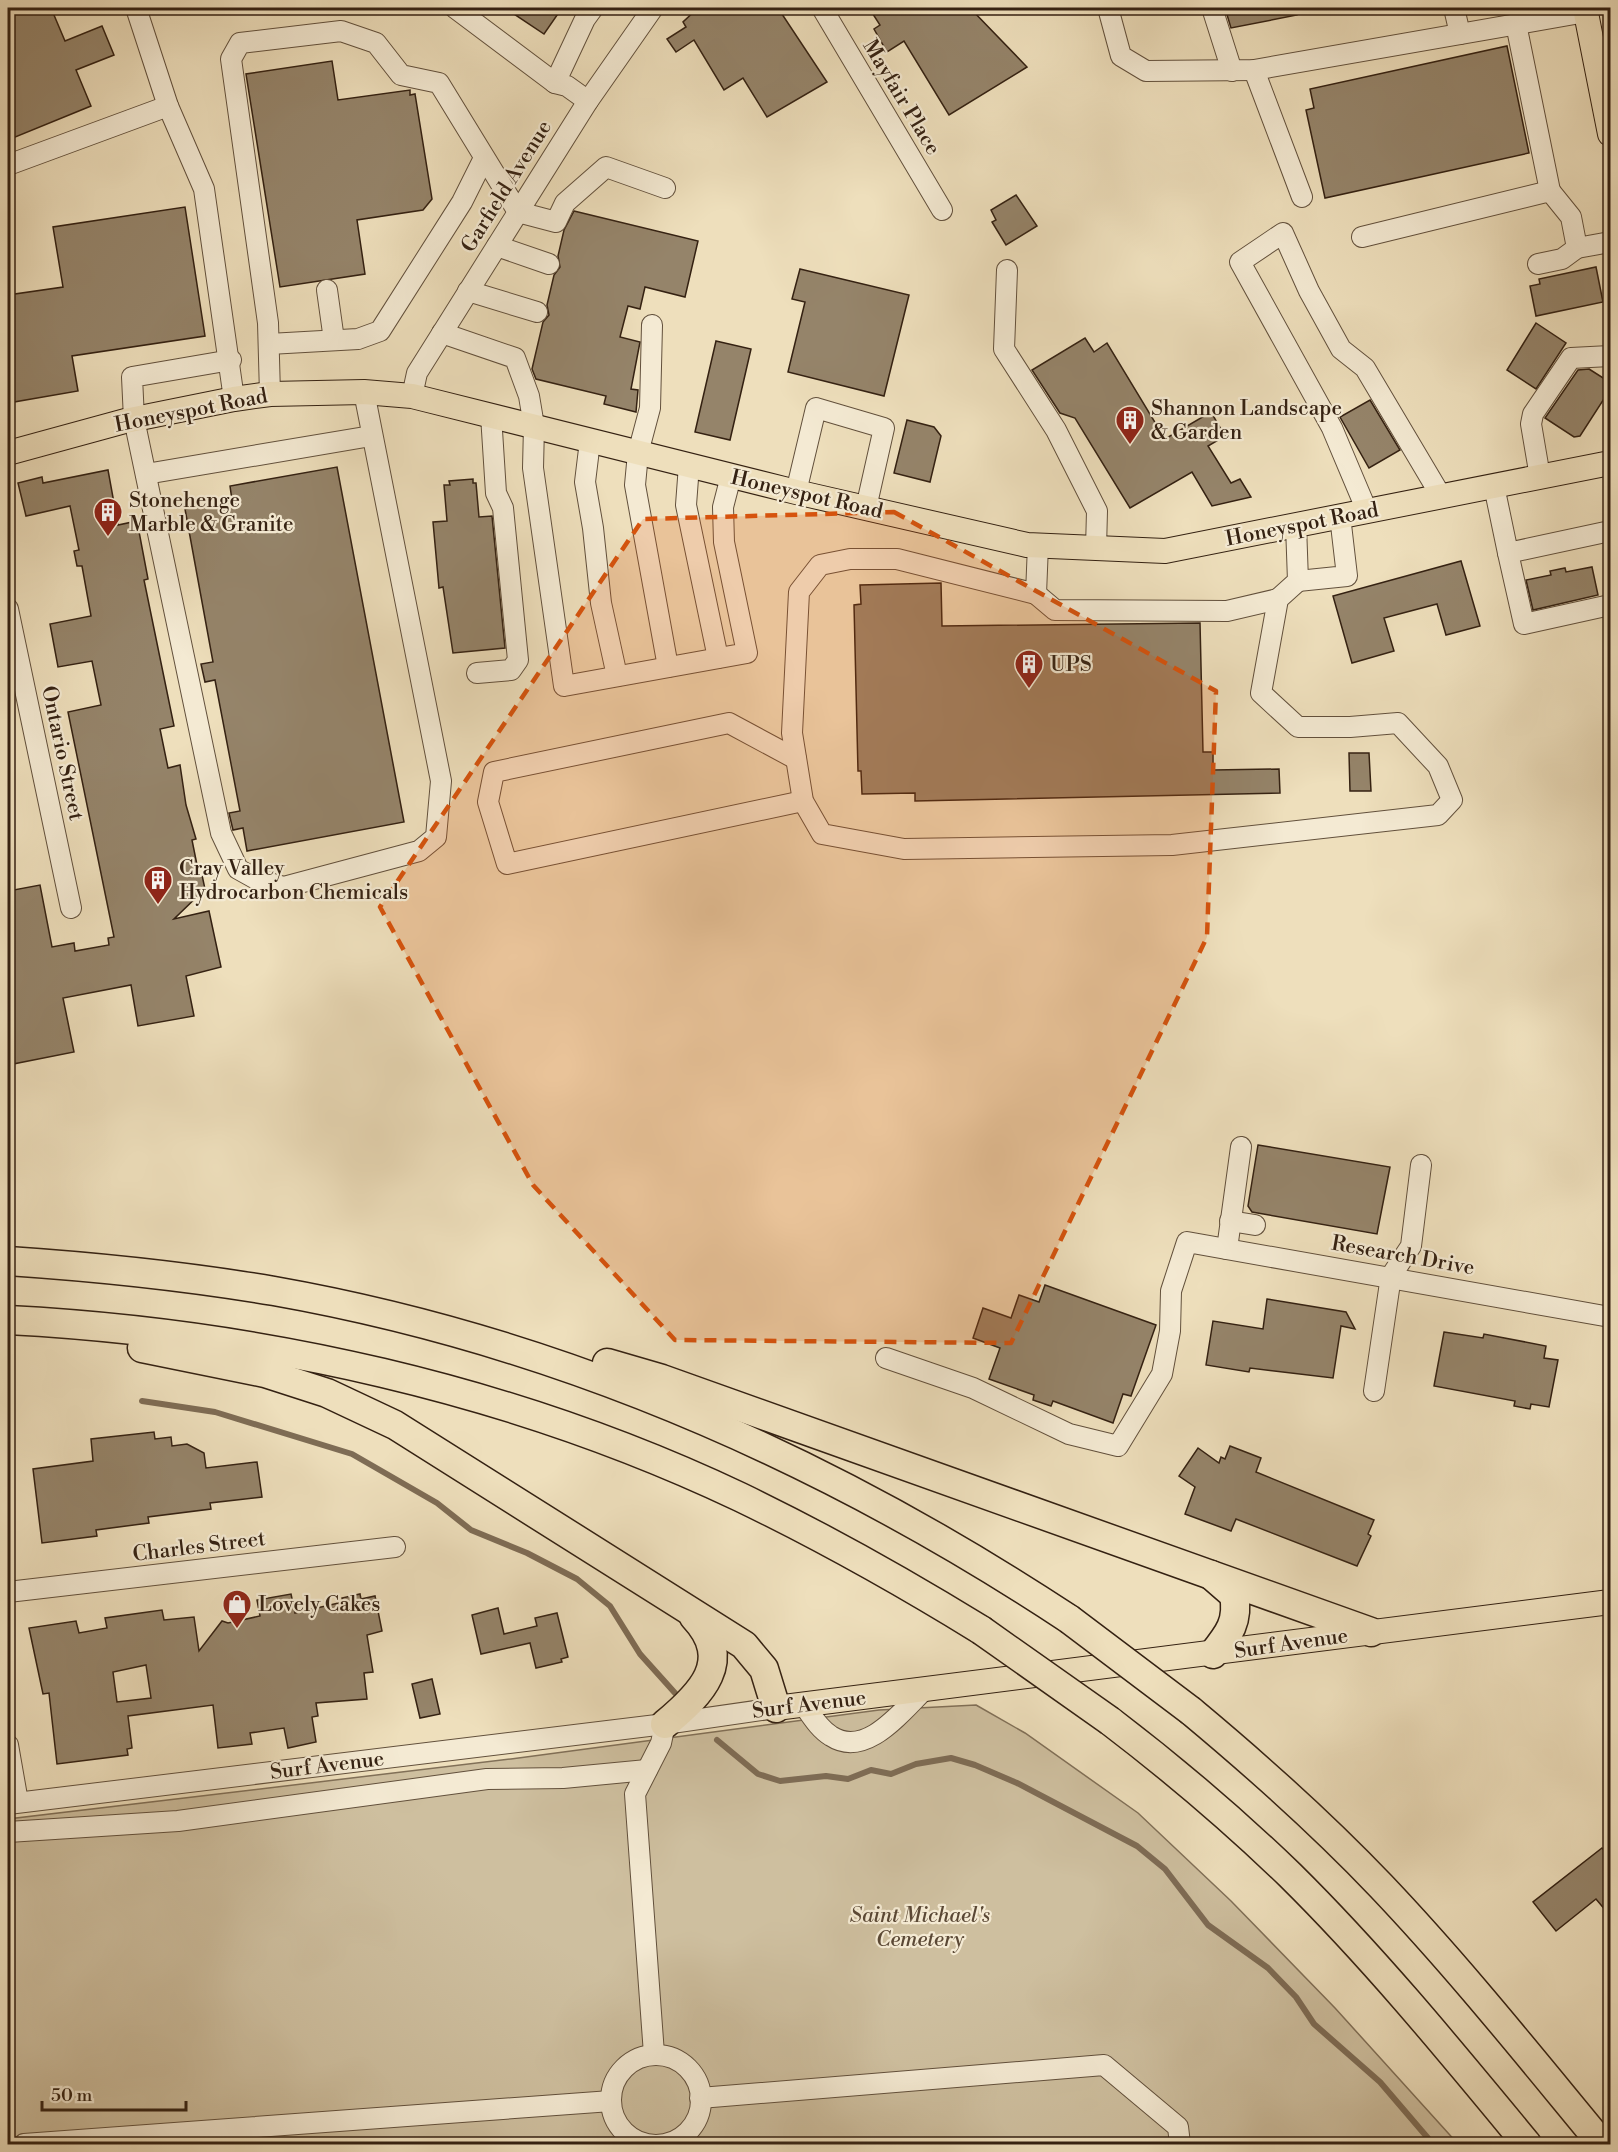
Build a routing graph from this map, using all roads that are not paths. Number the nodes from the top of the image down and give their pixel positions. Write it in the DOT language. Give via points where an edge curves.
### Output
graph roads {
  1 [pos="135,8"];
  2 [pos="455,8"];
  3 [pos="593,8"];
  4 [pos="653,8"];
  5 [pos="822,8"];
  6 [pos="1108,8"];
  7 [pos="1212,8"];
  8 [pos="1454,8"];
  9 [pos="1585,10"];
  10 [pos="1516,24"];
  11 [pos="1460,34"];
  12 [pos="1254,70"];
  13 [pos="1232,71"];
  14 [pos="1605,80"];
  15 [pos="555,83"];
  16 [pos="588,101"];
  17 [pos="168,106"];
  18 [pos="1611,134"];
  19 [pos="484,158"];
  20 [pos="8,165"];
  21 [pos="665,188"];
  22 [pos="1550,191"];
  23 [pos="1302,197"];
  24 [pos="942,210"];
  25 [pos="518,212"];
  26 [pos="1362,237"];
  27 [pos="1611,242"];
  28 [pos="496,246"];
  29 [pos="1577,248"];
  30 [pos="549,264"];
  31 [pos="1538,264"];
  32 [pos="1007,270"];
  33 [pos="327,290"];
  34 [pos="468,291"];
  35 [pos="537,312"];
  36 [pos="652,325"];
  37 [pos="442,333"];
  38 [pos="334,340"];
  39 [pos="269,344"];
  40 [pos="1611,356"];
  41 [pos="231,360"];
  42 [pos="364,392"];
  43 [pos="270,394"];
  44 [pos="412,396"];
  45 [pos="234,399"];
  46 [pos="491,416"];
  47 [pos="134,419"];
  48 [pos="534,426"];
  49 [pos="371,436"];
  50 [pos="590,441"];
  51 [pos="8,453"];
  52 [pos="638,453"];
  53 [pos="1611,463"];
  54 [pos="689,465"];
  55 [pos="146,474"];
  56 [pos="731,476"];
  57 [pos="1540,477"];
  58 [pos="1494,486"];
  59 [pos="796,492"];
  60 [pos="1441,496"];
  61 [pos="866,508"];
  62 [pos="1367,511"];
  63 [pos="1340,516"];
  64 [pos="1296,525"];
  65 [pos="1611,531"];
  66 [pos="1038,545"];
  67 [pos="1096,548"];
  68 [pos="1508,553"];
  69 [pos="1298,581"];
  70 [pos="1036,594"];
  71 [pos="1278,599"];
  72 [pos="1611,605"];
  73 [pos="8,609"];
  74 [pos="718,658"];
  75 [pos="668,667"];
  76 [pos="477,673"];
  77 [pos="617,676"];
  78 [pos="796,759"];
  79 [pos="803,801"];
  80 [pos="71,908"];
  81 [pos="1241,1147"];
  82 [pos="1421,1165"];
  83 [pos="1230,1221"];
  84 [pos="1255,1225"];
  85 [pos="1227,1249"];
  86 [pos="8,1261"];
  87 [pos="1391,1276"];
  88 [pos="1611,1317"];
  89 [pos="406,1320"];
  90 [pos="8,1321"];
  91 [pos="886,1358"];
  92 [pos="1374,1391"];
  93 [pos="395,1547"];
  94 [pos="1206,1572"];
  95 [pos="8,1592"];
  96 [pos="1611,1602"];
  97 [pos="689,1611"];
  98 [pos="1371,1632"];
  99 [pos="1213,1654"];
  100 [pos="925,1689"];
  101 [pos="789,1706"];
  102 [pos="665,1724"];
  103 [pos="8,1745"];
  104 [pos="647,1770"];
  105 [pos="13,1803"];
  106 [pos="8,1832"];
  107 [pos="654,2054"];
  108 [pos="700,2098"];
  109 [pos="611,2101"];
  110 [pos="660,2144"];
  111 [pos="24,2145"];
  112 [pos="1179,2145"];
  113 [pos="1527,2145"];
  114 [pos="1602,2145"];
  1 -- 17 [label="street"];
  2 -- 15 [label="street"];
  3 -- 15 [label="street"];
  4 -- 16 [label="street, Garfield Avenue"];
  5 -- 24 [label="street, Mayfair Place"];
  6 -- 13 [label="street" via="1121,56 1146,71"];
  7 -- 13 [label="street"];
  8 -- 11 [label="street"];
  9 -- 10 [label="street"];
  9 -- 14 [label="main road"];
  10 -- 11 [label="street"];
  10 -- 22 [label="street"];
  11 -- 12 [label="street"];
  12 -- 13 [label="street"];
  12 -- 23 [label="street"];
  14 -- 18 [label="main road"];
  15 -- 16 [label="street" via="567,86"];
  16 -- 25 [label="street, Garfield Avenue"];
  17 -- 20 [label="street"];
  17 -- 41 [label="street" via="204,189"];
  19 -- 25 [label="street"];
  19 -- 38 [label="street" via="462,202 380,331 358,339"];
  19 -- 39 [label="street" via="439,83 401,75 375,43 341,30 240,43 231,58"];
  21 -- 25 [label="street" via="606,167 566,203 556,222"];
  22 -- 26 [label="street"];
  22 -- 29 [label="street" via="1571,217"];
  25 -- 28 [label="street, Garfield Avenue"];
  27 -- 29 [label="street"];
  28 -- 30 [label="street"];
  28 -- 34 [label="street, Garfield Avenue"];
  29 -- 31 [label="street" via="1562,259"];
  32 -- 67 [label="street" via="1004,349 1056,430 1097,512"];
  33 -- 38 [label="street"];
  34 -- 35 [label="street"];
  34 -- 37 [label="street, Garfield Avenue"];
  36 -- 52 [label="street" via="650,408"];
  37 -- 44 [label="street, Garfield Avenue" via="417,373"];
  37 -- 48 [label="street" via="515,358 529,396"];
  38 -- 39 [label="street"];
  39 -- 43 [label="street"];
  40 -- 57 [label="street" via="1571,358 1533,414 1531,424"];
  41 -- 45 [label="street"];
  41 -- 47 [label="street" via="132,377"];
  42 -- 43 [label="main road, Honeyspot Road"];
  42 -- 44 [label="main road, Honeyspot Road"];
  42 -- 49 [label="street"];
  43 -- 45 [label="main road, Honeyspot Road"];
  44 -- 46 [label="main road, Honeyspot Road"];
  45 -- 47 [label="main road, Honeyspot Road"];
  46 -- 48 [label="main road, Honeyspot Road"];
  46 -- 76 [label="street" via="496,493 503,508 518,660 511,670"];
  47 -- 51 [label="main road, Honeyspot Road"];
  47 -- 55 [label="street"];
  48 -- 50 [label="main road, Honeyspot Road"];
  48 -- 77 [label="street" via="533,468 564,686"];
  49 -- 55 [label="street"];
  49 -- 55 [label="street" via="441,782 436,837 419,851 284,886 256,879 238,869 220,833"];
  50 -- 52 [label="main road, Honeyspot Road"];
  50 -- 77 [label="street" via="585,482"];
  52 -- 54 [label="main road, Honeyspot Road"];
  52 -- 75 [label="street" via="635,485"];
  53 -- 57 [label="main road, Honeyspot Road"];
  54 -- 56 [label="main road, Honeyspot Road"];
  54 -- 74 [label="street" via="686,505"];
  56 -- 59 [label="main road, Honeyspot Road"];
  56 -- 74 [label="street" via="723,507 724,542 747,653"];
  57 -- 58 [label="main road, Honeyspot Road"];
  58 -- 60 [label="main road, Honeyspot Road"];
  58 -- 68 [label="street"];
  59 -- 61 [label="main road, Honeyspot Road"];
  59 -- 61 [label="street" via="816,408 884,428"];
  60 -- 62 [label="main road, Honeyspot Road"];
  60 -- 62 [label="street" via="1365,368 1341,349 1283,233 1240,262 1332,428"];
  61 -- 66 [label="main road, Honeyspot Road"];
  62 -- 63 [label="main road, Honeyspot Road"];
  63 -- 64 [label="main road, Honeyspot Road"];
  63 -- 69 [label="street" via="1347,576"];
  64 -- 67 [label="main road, Honeyspot Road" via="1165,550"];
  64 -- 69 [label="street"];
  65 -- 68 [label="street"];
  66 -- 67 [label="main road, Honeyspot Road"];
  66 -- 70 [label="street"];
  68 -- 72 [label="street" via="1524,624"];
  69 -- 71 [label="street"];
  70 -- 71 [label="street" via="1055,610 1227,611"];
  70 -- 78 [label="street" via="897,558 850,559 820,565 799,592 792,733"];
  71 -- 79 [label="street" via="1260,693 1298,727 1398,723 1438,766 1452,800 1438,815 1172,845 903,849 822,834"];
  73 -- 80 [label="street, Ontario Street"];
  74 -- 75 [label="street"];
  75 -- 77 [label="street"];
  78 -- 79 [label="street"];
  78 -- 79 [label="street" via="729,723 494,772 488,802 507,864"];
  81 -- 83 [label="street"];
  82 -- 87 [label="street" via="1411,1246"];
  83 -- 84 [label="street"];
  83 -- 85 [label="street"];
  85 -- 87 [label="street, Research Drive"];
  85 -- 91 [label="street, Research Drive" via="1187,1242 1171,1291 1170,1331 1162,1374 1118,1446 1069,1434 973,1388"];
  86 -- 89 [label="highway" via="207,1281"];
  87 -- 88 [label="street, Research Drive"];
  87 -- 92 [label="street"];
  89 -- 94 [label="highway" via="600,1361 662,1379"];
  89 -- 114 [label="highway, bridge" via="599,1378 761,1444 901,1515 1069,1619 1191,1711 1284,1790 1381,1886 1472,1988"];
  90 -- 97 [label="highway" via="265,1373 327,1393 405,1430"];
  90 -- 113 [label="highway, bridge" via="125,1328 266,1348 404,1379 539,1418 654,1460 738,1496 863,1560 981,1630 1110,1721 1185,1780 1290,1875 1387,1977"];
  93 -- 95 [label="street, Charles Street"];
  94 -- 98 [label="highway"];
  94 -- 99 [label="highway" via="1234,1595 1237,1612 1232,1630"];
  96 -- 98 [label="main road, Surf Avenue"];
  97 -- 101 [label="highway" via="744,1645"];
  97 -- 102 [label="highway" via="712,1650 712,1671 695,1697"];
  98 -- 99 [label="main road, Surf Avenue"];
  99 -- 100 [label="main road, Surf Avenue"];
  100 -- 101 [label="main road, Surf Avenue"];
  100 -- 101 [label="street" via="878,1732 858,1741 833,1738"];
  101 -- 102 [label="street, Surf Avenue"];
  102 -- 104 [label="street" via="661,1743"];
  102 -- 105 [label="street, Surf Avenue"];
  103 -- 105 [label="street"];
  104 -- 106 [label="street" via="563,1778 487,1779 178,1821"];
  104 -- 107 [label="street" via="635,1794"];
  107 -- 108 [label="street" via="668,2056 691,2072"];
  107 -- 109 [label="street" via="628,2064 618,2074"];
  108 -- 110 [label="street" via="694,2124 673,2141"];
  108 -- 112 [label="street" via="1104,2065 1178,2127"];
  109 -- 110 [label="street" via="621,2128 632,2138"];
  109 -- 111 [label="street"];
}
